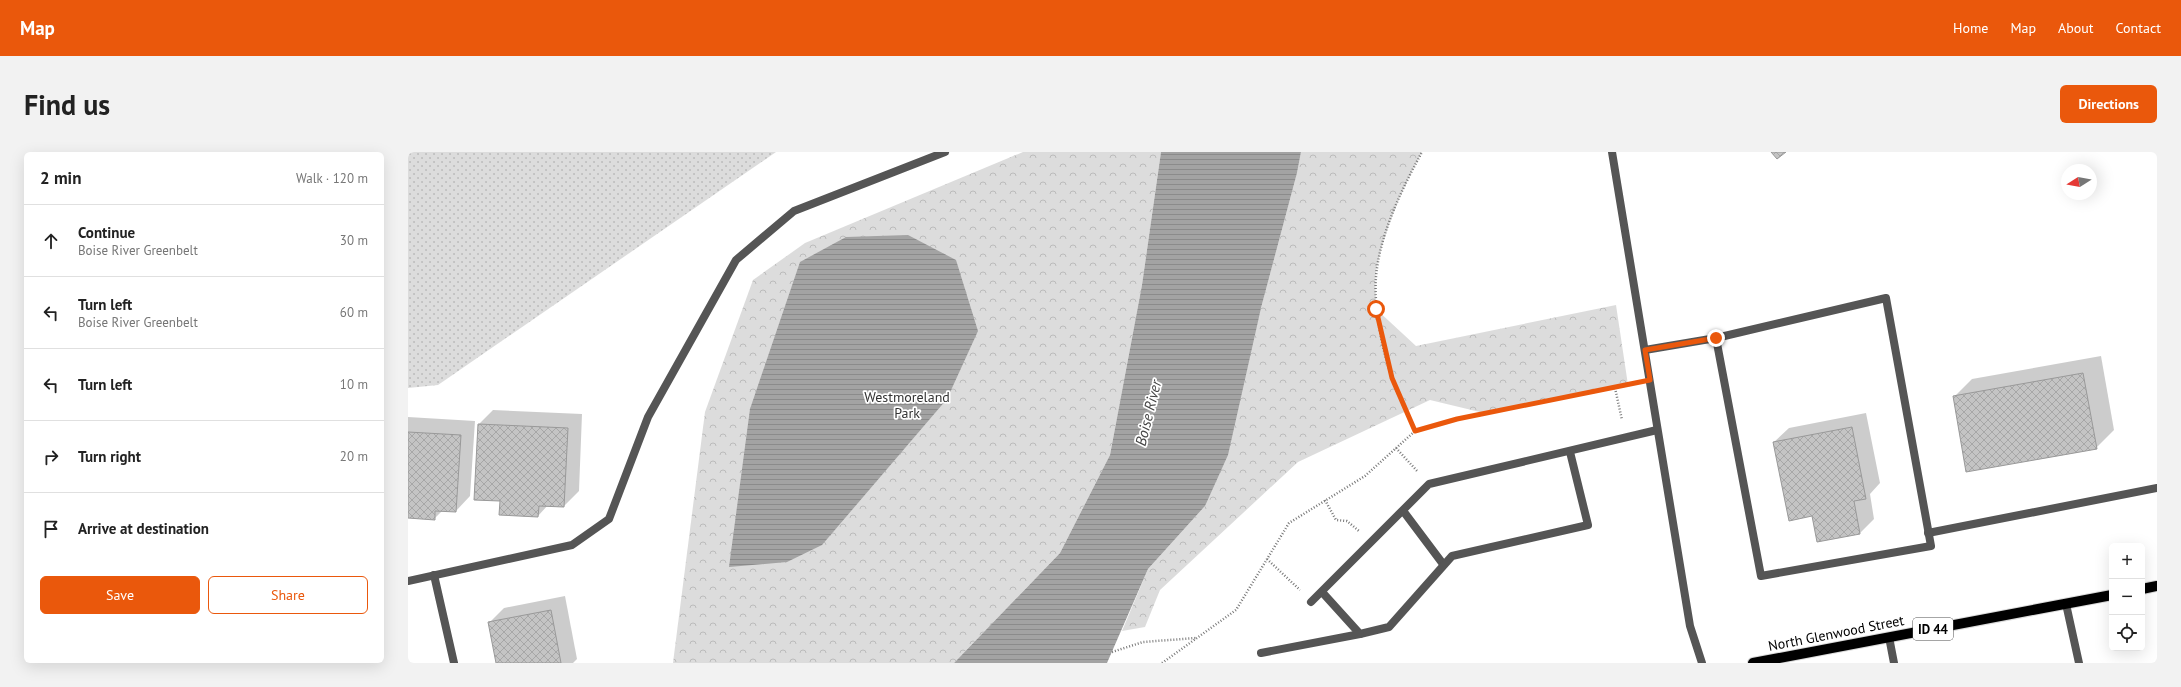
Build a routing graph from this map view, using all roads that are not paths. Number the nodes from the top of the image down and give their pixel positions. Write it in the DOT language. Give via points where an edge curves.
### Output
graph roads {
  1 [pos="945,152"];
  2 [pos="1612,152"];
  3 [pos="1716,338"];
  4 [pos="1645,350"];
  5 [pos="1657,430"];
  6 [pos="1570,452"];
  7 [pos="2157,488"];
  8 [pos="1404,512"];
  9 [pos="1928,533"];
  10 [pos="1443,564"];
  11 [pos="434,575"];
  12 [pos="408,581"];
  13 [pos="2157,586"];
  14 [pos="2145,588"];
  15 [pos="1322,592"];
  16 [pos="2109,596"];
  17 [pos="1311,602"];
  18 [pos="2066,604"];
  19 [pos="1360,634"];
  20 [pos="1889,637"];
  21 [pos="1260,653"];
  22 [pos="454,663"];
  23 [pos="1702,663"];
  24 [pos="1753,663"];
  25 [pos="1894,663"];
  26 [pos="2079,663"];
  1 -- 11 [label="lane" via="794,211 736,260 648,416 609,519 572,545"];
  2 -- 4 [label="lane"];
  3 -- 4 [label="lane"];
  3 -- 9 [label="lane" via="1886,298"];
  3 -- 9 [label="lane" via="1761,576 1931,546"];
  4 -- 5 [label="lane"];
  5 -- 6 [label="lane"];
  5 -- 23 [label="lane" via="1690,626"];
  6 -- 8 [label="lane" via="1429,484"];
  6 -- 10 [label="lane" via="1588,525 1452,556"];
  7 -- 9 [label="lane"];
  8 -- 10 [label="lane"];
  8 -- 15 [label="lane"];
  10 -- 19 [label="lane" via="1389,627"];
  11 -- 12 [label="lane"];
  11 -- 22 [label="lane"];
  13 -- 14 [label="main road"];
  15 -- 17 [label="lane"];
  15 -- 19 [label="lane"];
  16 -- 18 [label="main road, North Glenwood Street / ID 44"];
  18 -- 20 [label="main road, North Glenwood Street / ID 44"];
  18 -- 26 [label="lane"];
  19 -- 21 [label="lane"];
  20 -- 24 [label="main road, North Glenwood Street / ID 44"];
  20 -- 25 [label="lane"];
}
